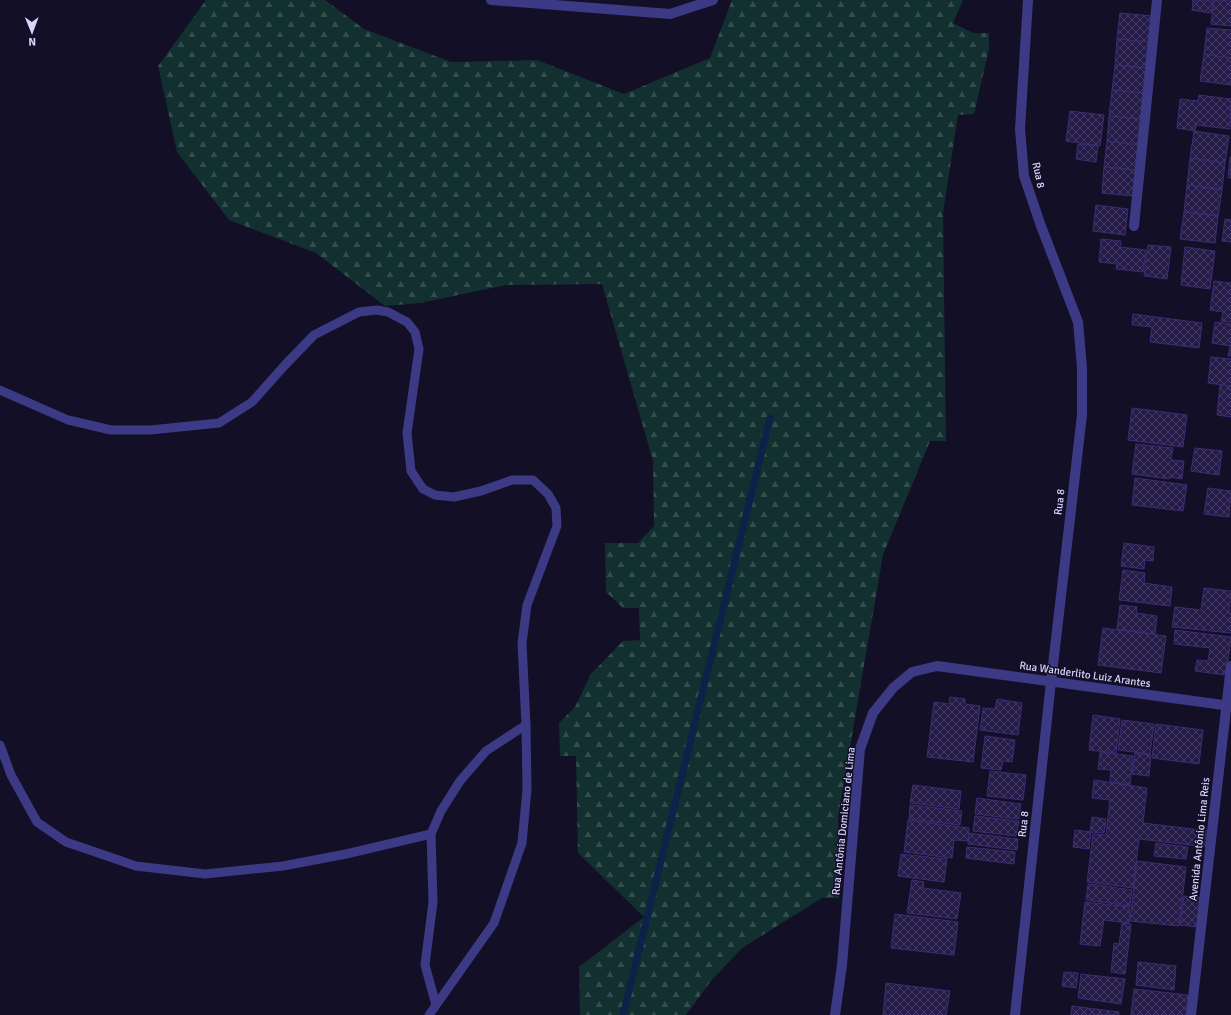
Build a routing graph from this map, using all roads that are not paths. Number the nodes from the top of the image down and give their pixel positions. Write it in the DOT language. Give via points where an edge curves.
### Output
graph roads {
  1 [pos="491,0"];
  2 [pos="713,0"];
  3 [pos="1028,0"];
  4 [pos="1157,0"];
  5 [pos="1134,226"];
  6 [pos="0,390"];
  7 [pos="937,666"];
  8 [pos="1231,666"];
  9 [pos="1050,682"];
  10 [pos="1228,706"];
  11 [pos="526,725"];
  12 [pos="0,745"];
  13 [pos="431,834"];
  14 [pos="436,1004"];
  15 [pos="428,1015"];
  16 [pos="835,1015"];
  17 [pos="1015,1015"];
  18 [pos="1191,1015"];
  1 -- 2 [label="street" via="670,14"];
  3 -- 9 [label="street, Rua 8" via="1020,129 1024,176 1040,226 1078,322 1082,368 1082,415"];
  4 -- 5 [label="street"];
  6 -- 11 [label="lane" via="68,420 111,430 150,430 219,423 252,402 314,335 359,312 388,312 407,322 415,332 419,349 407,433 411,471 423,489 435,495 454,496 481,491 512,480 532,480 548,494 556,508 557,526 527,605 522,643"];
  7 -- 9 [label="street, Rua Wanderlito Luiz Arantes"];
  7 -- 16 [label="street, Rua Antônia Domiciano de Lima" via="912,672 893,688 873,713 860,749 842,965"];
  8 -- 10 [label="street, Avenida Antônio Lima Reis"];
  9 -- 10 [label="street, Rua Wanderlito Luiz Arantes"];
  9 -- 17 [label="street, Rua 8"];
  10 -- 18 [label="street, Avenida Antônio Lima Reis"];
  11 -- 13 [label="lane" via="486,751 460,781"];
  11 -- 14 [label="lane" via="527,790 522,843 494,923"];
  12 -- 13 [label="lane" via="11,775 37,822 66,842 136,866 213,874 283,866"];
  13 -- 14 [label="lane" via="433,902 425,965"];
  14 -- 15 [label="lane"];
}
